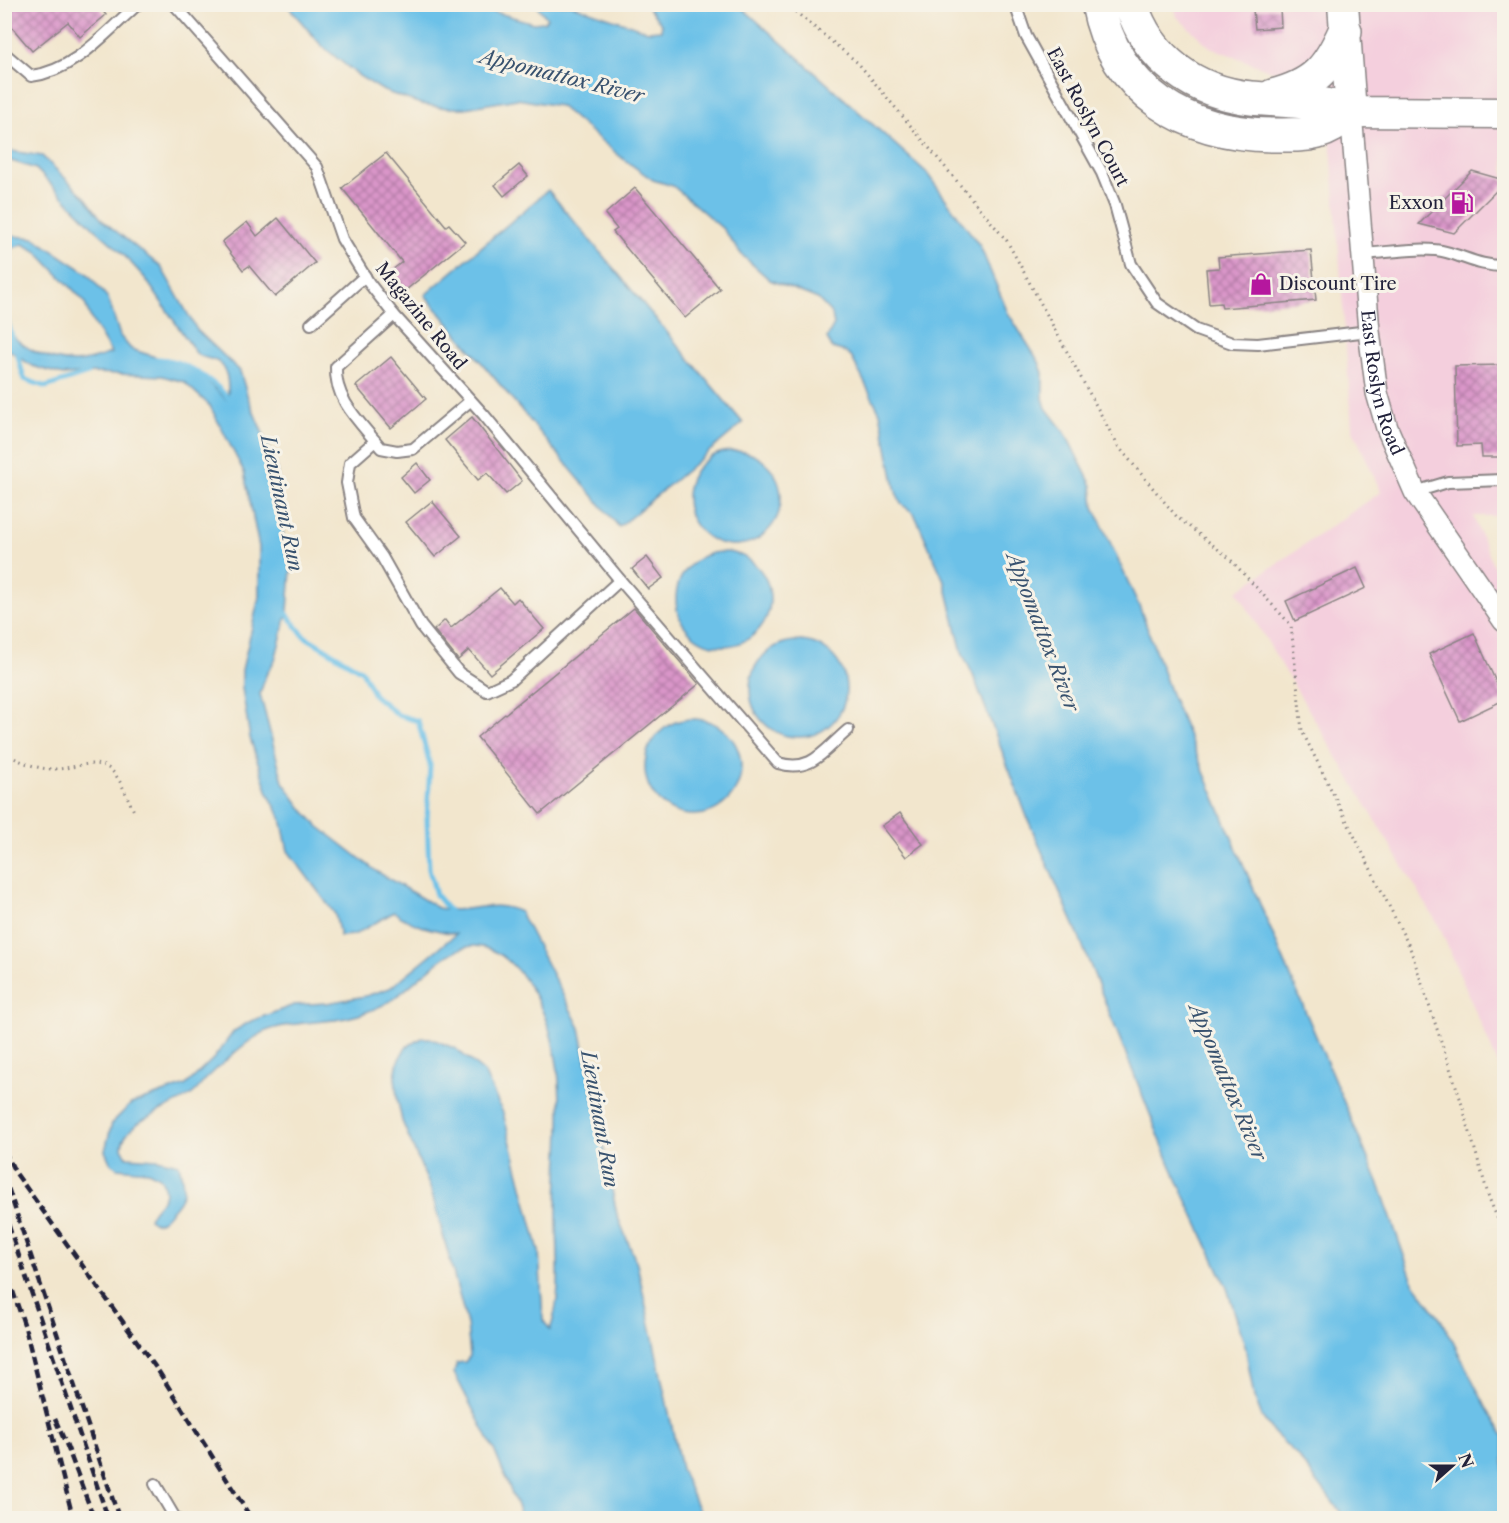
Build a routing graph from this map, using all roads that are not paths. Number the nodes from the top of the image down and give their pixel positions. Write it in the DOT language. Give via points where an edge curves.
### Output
graph roads {
  1 [pos="138,4"];
  2 [pos="174,4"];
  3 [pos="1015,4"];
  4 [pos="1098,4"];
  5 [pos="1131,4"];
  6 [pos="1344,18"];
  7 [pos="4,53"];
  8 [pos="1264,99"];
  9 [pos="1352,112"];
  10 [pos="1504,112"];
  11 [pos="1362,254"];
  12 [pos="1504,266"];
  13 [pos="365,276"];
  14 [pos="394,315"];
  15 [pos="311,324"];
  16 [pos="1369,331"];
  17 [pos="470,401"];
  18 [pos="375,441"];
  19 [pos="1504,480"];
  20 [pos="1415,492"];
  21 [pos="620,580"];
  22 [pos="1504,621"];
  23 [pos="848,730"];
  24 [pos="155,1484"];
  25 [pos="175,1518"];
  1 -- 7 [label="lane" via="67,66 51,74 31,76"];
  2 -- 13 [label="lane, Magazine Road" via="317,167 342,239"];
  3 -- 16 [label="lane, East Roslyn Court" via="1026,36 1102,173 1131,264 1158,303 1196,330 1232,343 1258,344"];
  4 -- 9 [label="highway" via="1110,44 1139,86 1155,100 1198,124 1230,132 1316,135"];
  5 -- 8 [label="highway" via="1145,37 1177,72 1220,93"];
  6 -- 8 [label="highway" via="1335,55 1318,76 1300,88"];
  6 -- 9 [label="main road"];
  8 -- 9 [label="highway" via="1325,104"];
  9 -- 10 [label="main road"];
  9 -- 11 [label="street, East Roslyn Road"];
  11 -- 12 [label="lane" via="1447,252 1477,264"];
  11 -- 16 [label="street, East Roslyn Road"];
  13 -- 14 [label="lane, Magazine Road"];
  13 -- 15 [label="lane"];
  14 -- 17 [label="lane, Magazine Road"];
  14 -- 18 [label="lane" via="336,367 335,384 340,396"];
  16 -- 20 [label="street, East Roslyn Road" via="1377,393 1387,428"];
  17 -- 18 [label="lane" via="412,449 381,448"];
  17 -- 21 [label="lane, Magazine Road"];
  18 -- 21 [label="lane" via="350,463 347,483 354,518 422,626 459,673 487,691 511,680"];
  19 -- 20 [label="lane" via="1448,482"];
  20 -- 22 [label="street, East Roslyn Road"];
  21 -- 23 [label="lane, Magazine Road" via="778,763 805,766"];
  24 -- 25 [label="lane"];
}
